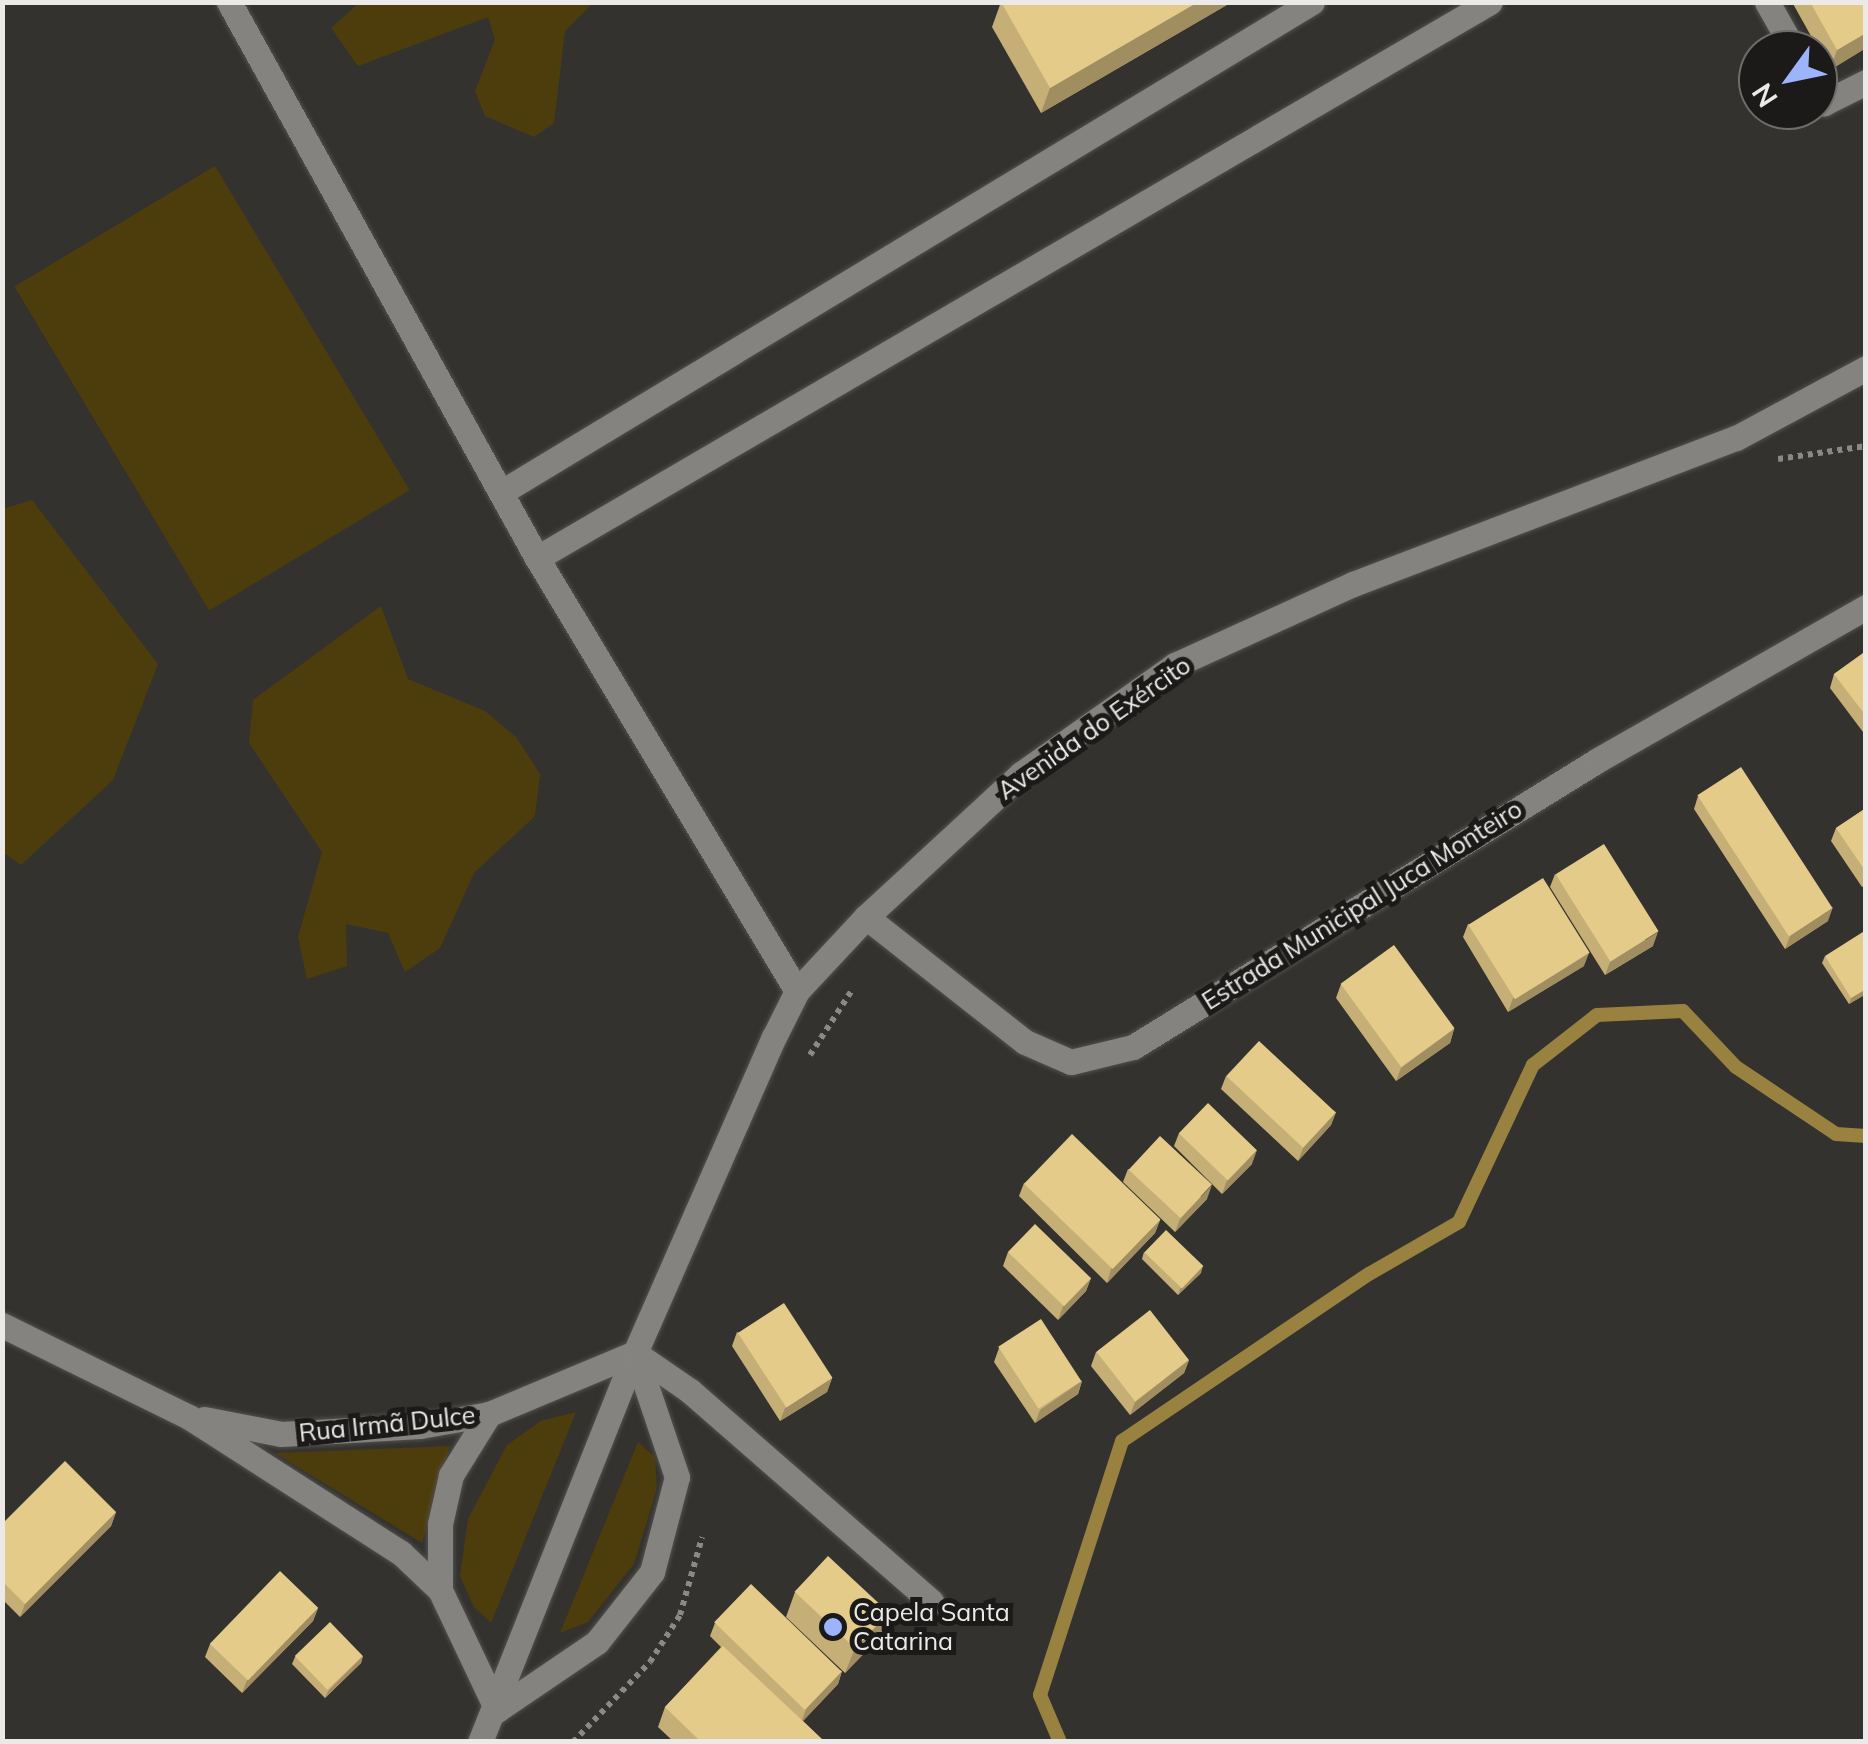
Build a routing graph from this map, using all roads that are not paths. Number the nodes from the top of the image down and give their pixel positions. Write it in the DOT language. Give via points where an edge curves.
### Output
graph roads {
  1 [pos="229,2"];
  2 [pos="1312,2"];
  3 [pos="1490,2"];
  4 [pos="1768,2"];
  5 [pos="1783,30"];
  6 [pos="1866,82"];
  7 [pos="1838,96"];
  8 [pos="1866,368"];
  9 [pos="505,490"];
  10 [pos="538,558"];
  11 [pos="1866,607"];
  12 [pos="866,917"];
  13 [pos="798,991"];
  14 [pos="2,1325"];
  15 [pos="635,1353"];
  16 [pos="488,1414"];
  17 [pos="190,1416"];
  18 [pos="440,1590"];
  19 [pos="930,1601"];
  20 [pos="497,1710"];
  21 [pos="480,1742"];
  1 -- 9 [label="street"];
  2 -- 9 [label="street"];
  3 -- 10 [label="street"];
  4 -- 5 [label="street"];
  6 -- 7 [label="street"];
  8 -- 12 [label="street, Avenida do Exército" via="1736,438 1352,584 1175,665 1021,774"];
  9 -- 10 [label="street"];
  10 -- 13 [label="street"];
  11 -- 12 [label="street, Estrada Municipal Juca Monteiro" via="1598,760 1133,1047 1072,1062 1025,1042"];
  12 -- 13 [label="street, Avenida do Exército"];
  13 -- 15 [label="street, Avenida do Exército"];
  14 -- 17 [label="street, Rua Irmã Dulce"];
  15 -- 16 [label="street, Rua Irmã Dulce"];
  15 -- 19 [label="street" via="690,1391"];
  15 -- 20 [label="street, Avenida do Exército"];
  15 -- 20 [label="street" via="676,1477 652,1572 597,1642"];
  16 -- 17 [label="street, Rua Irmã Dulce" via="420,1426 280,1434"];
  16 -- 18 [label="street" via="451,1475 440,1524"];
  17 -- 18 [label="street, Rua Irmã Dulce" via="401,1553"];
  18 -- 20 [label="street, Rua Irmã Dulce"];
  20 -- 21 [label="street, Avenida do Exército"];
}
